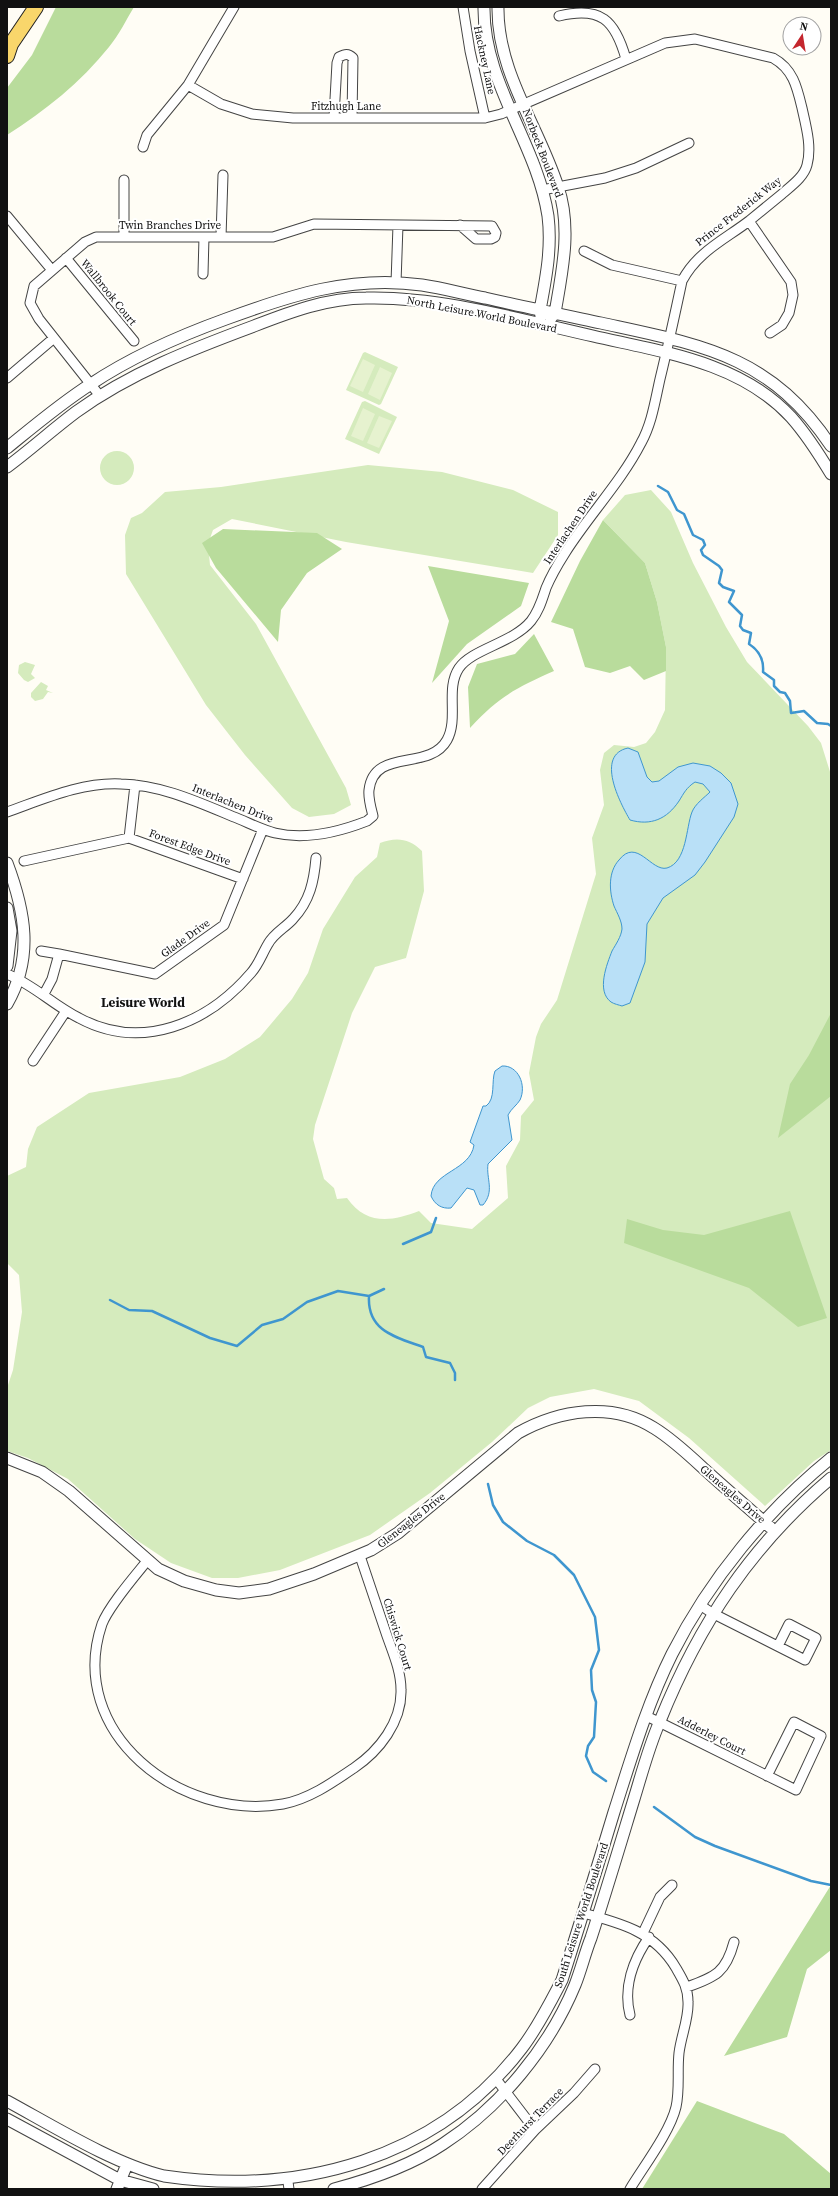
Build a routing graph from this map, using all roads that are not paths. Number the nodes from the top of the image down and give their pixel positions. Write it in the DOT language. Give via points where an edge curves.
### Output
graph roads {
  1 [pos="36,7"];
  2 [pos="234,7"];
  3 [pos="463,7"];
  4 [pos="484,7"];
  5 [pos="498,7"];
  6 [pos="559,16"];
  7 [pos="8,49"];
  8 [pos="626,60"];
  9 [pos="188,85"];
  10 [pos="524,104"];
  11 [pos="510,110"];
  12 [pos="334,117"];
  13 [pos="352,117"];
  14 [pos="485,118"];
  15 [pos="689,143"];
  16 [pos="143,147"];
  17 [pos="223,175"];
  18 [pos="124,180"];
  19 [pos="559,187"];
  20 [pos="542,190"];
  21 [pos="7,216"];
  22 [pos="749,221"];
  23 [pos="398,225"];
  24 [pos="460,225"];
  25 [pos="124,236"];
  26 [pos="204,237"];
  27 [pos="221,237"];
  28 [pos="584,250"];
  29 [pos="66,258"];
  30 [pos="51,269"];
  31 [pos="203,274"];
  32 [pos="682,281"];
  33 [pos="396,283"];
  34 [pos="540,310"];
  35 [pos="555,313"];
  36 [pos="545,326"];
  37 [pos="770,333"];
  38 [pos="54,338"];
  39 [pos="670,338"];
  40 [pos="134,341"];
  41 [pos="666,353"];
  42 [pos="7,378"];
  43 [pos="91,384"];
  44 [pos="100,396"];
  45 [pos="831,446"];
  46 [pos="7,448"];
  47 [pos="7,467"];
  48 [pos="831,474"];
  49 [pos="135,785"];
  50 [pos="7,812"];
  51 [pos="263,829"];
  52 [pos="129,838"];
  53 [pos="316,858"];
  54 [pos="24,861"];
  55 [pos="7,863"];
  56 [pos="243,880"];
  57 [pos="10,881"];
  58 [pos="7,908"];
  59 [pos="41,951"];
  60 [pos="59,954"];
  61 [pos="7,966"];
  62 [pos="7,974"];
  63 [pos="19,978"];
  64 [pos="44,994"];
  65 [pos="7,1004"];
  66 [pos="66,1011"];
  67 [pos="33,1061"];
  68 [pos="7,1458"];
  69 [pos="831,1458"];
  70 [pos="831,1478"];
  71 [pos="764,1522"];
  72 [pos="774,1531"];
  73 [pos="360,1556"];
  74 [pos="146,1560"];
  75 [pos="700,1606"];
  76 [pos="712,1613"];
  77 [pos="778,1646"];
  78 [pos="646,1716"];
  79 [pos="659,1722"];
  80 [pos="767,1776"];
  81 [pos="672,1885"];
  82 [pos="583,1913"];
  83 [pos="598,1917"];
  84 [pos="646,1935"];
  85 [pos="734,1942"];
  86 [pos="687,1987"];
  87 [pos="630,2015"];
  88 [pos="594,2069"];
  89 [pos="496,2079"];
  90 [pos="506,2091"];
  91 [pos="7,2101"];
  92 [pos="7,2119"];
  93 [pos="535,2130"];
  94 [pos="127,2164"];
  95 [pos="119,2184"];
  96 [pos="288,2186"];
  97 [pos="153,2189"];
  98 [pos="334,2189"];
  99 [pos="482,2189"];
  100 [pos="630,2189"];
  1 -- 7 [label="main road"];
  2 -- 9 [label="street"];
  3 -- 14 [label="street, Hackney Lane"];
  4 -- 11 [label="street, Norbeck Boulevard" via="487,46"];
  5 -- 10 [label="street, Norbeck Boulevard" via="504,54 510,75"];
  6 -- 8 [label="street" via="578,12 600,15 608,22 622,46"];
  8 -- 10 [label="street, Prince Frederick Way"];
  8 -- 22 [label="street, Prince Frederick Way" via="665,43 695,39 773,58 783,63 790,71 807,129 808,164 796,182"];
  9 -- 12 [label="street, Fitzhugh Lane" via="221,104 252,114 293,118"];
  9 -- 16 [label="street" via="147,135"];
  10 -- 11 [label="street, Prince Frederick Way"];
  10 -- 19 [label="street, Norbeck Boulevard"];
  11 -- 14 [label="street, Fitzhugh Lane"];
  11 -- 20 [label="street, Norbeck Boulevard"];
  12 -- 13 [label="street, Fitzhugh Lane"];
  12 -- 13 [label="street" via="337,63 339,56 344,54 353,58"];
  13 -- 14 [label="street, Fitzhugh Lane"];
  15 -- 19 [label="street" via="630,170 606,178"];
  17 -- 27 [label="street"];
  18 -- 25 [label="street"];
  19 -- 20 [label="street"];
  19 -- 35 [label="street, Norbeck Boulevard" via="565,234"];
  20 -- 34 [label="street, Norbeck Boulevard" via="548,216 550,261"];
  21 -- 30 [label="street"];
  22 -- 32 [label="street, Prince Frederick Way" via="702,254 689,268"];
  22 -- 37 [label="street" via="791,282 793,295 790,313 782,325"];
  23 -- 24 [label="street, Twin Branches Drive"];
  23 -- 27 [label="street, Twin Branches Drive" via="314,224 273,237"];
  23 -- 33 [label="street"];
  25 -- 26 [label="street, Twin Branches Drive"];
  25 -- 29 [label="street, Twin Branches Drive" via="96,237 84,242"];
  26 -- 27 [label="street, Twin Branches Drive"];
  26 -- 31 [label="street"];
  28 -- 32 [label="street" via="612,265"];
  29 -- 30 [label="street, Twin Branches Drive"];
  29 -- 40 [label="street, Wallbrook Court"];
  30 -- 38 [label="street, Twin Branches Drive" via="34,286 30,303"];
  32 -- 39 [label="street, Prince Frederick Way"];
  33 -- 34 [label="street, North Leisure World Boulevard" via="422,285"];
  33 -- 43 [label="street, North Leisure World Boulevard" via="330,286 297,294 173,339 136,357"];
  34 -- 35 [label="street, North Leisure World Boulevard"];
  34 -- 36 [label="street, Norbeck Boulevard"];
  35 -- 36 [label="street, Norbeck Boulevard"];
  35 -- 39 [label="street, North Leisure World Boulevard"];
  36 -- 41 [label="street, North Leisure World Boulevard"];
  36 -- 44 [label="street, North Leisure World Boulevard" via="422,300 347,298 301,309 218,339 143,372"];
  38 -- 42 [label="street"];
  38 -- 43 [label="street, Twin Branches Drive"];
  39 -- 41 [label="street, Interlachen Drive"];
  39 -- 45 [label="street, North Leisure World Boulevard" via="735,359 763,375 800,405"];
  41 -- 48 [label="street, North Leisure World Boulevard" via="696,360 730,374 768,397 798,426"];
  41 -- 51 [label="street, Interlachen Drive" via="651,419 642,442 566,551 551,576 538,610 517,634 468,659 459,668 453,685 452,728 446,741 432,754 415,760 389,763 376,771 369,790 373,816 367,821 309,835 284,834"];
  43 -- 44 [label="street, Twin Branches Drive"];
  43 -- 46 [label="street, North Leisure World Boulevard"];
  44 -- 47 [label="street, North Leisure World Boulevard"];
  49 -- 50 [label="street, Interlachen Drive" via="97,784"];
  49 -- 51 [label="street, Interlachen Drive" via="181,796"];
  49 -- 52 [label="street"];
  51 -- 56 [label="street, Glade Drive"];
  52 -- 54 [label="street"];
  52 -- 56 [label="street, Forest Edge Drive"];
  53 -- 66 [label="street" via="313,887 305,904 294,918 275,934 252,973 213,1009 180,1025 143,1032 105,1029"];
  55 -- 57 [label="street"];
  56 -- 60 [label="street, Glade Drive" via="224,925 155,974"];
  57 -- 63 [label="street" via="20,899 25,931 25,952"];
  58 -- 61 [label="street" via="11,931"];
  59 -- 60 [label="street, Glade Drive"];
  60 -- 64 [label="street"];
  62 -- 63 [label="street"];
  63 -- 64 [label="street"];
  63 -- 65 [label="street"];
  64 -- 66 [label="street"];
  66 -- 67 [label="street"];
  68 -- 74 [label="street, Gleneagles Drive" via="42,1472 69,1491"];
  69 -- 71 [label="street, South Leisure World Boulevard" via="811,1474"];
  70 -- 72 [label="street, South Leisure World Boulevard"];
  71 -- 72 [label="street, Gleneagles Drive"];
  71 -- 73 [label="street, Gleneagles Drive" via="654,1427 629,1417 599,1412 573,1412 542,1421 518,1433 398,1533"];
  71 -- 75 [label="street, South Leisure World Boulevard" via="718,1578"];
  72 -- 76 [label="street, South Leisure World Boulevard"];
  73 -- 74 [label="street, Gleneagles Drive" via="269,1589 239,1593 184,1581 158,1569"];
  73 -- 74 [label="street, Chiswick Court" via="398,1669 401,1690 399,1710 380,1746 361,1764 309,1796 283,1804 251,1807 201,1798 170,1784 145,1766 130,1750 113,1728 99,1701 96,1659 103,1622"];
  75 -- 76 [label="street"];
  75 -- 78 [label="street, South Leisure World Boulevard" via="672,1654"];
  76 -- 77 [label="street"];
  76 -- 79 [label="street, South Leisure World Boulevard"];
  78 -- 79 [label="street, Adderley Court"];
  78 -- 82 [label="street, South Leisure World Boulevard"];
  79 -- 80 [label="street, Adderley Court"];
  79 -- 83 [label="street, South Leisure World Boulevard"];
  80 -- 80 [label="street, Adderley Court" via="794,1722 822,1736 796,1790"];
  81 -- 84 [label="street" via="660,1897"];
  82 -- 83 [label="street"];
  82 -- 89 [label="street, South Leisure World Boulevard" via="562,1980 546,2013 522,2048"];
  83 -- 84 [label="street" via="630,1926"];
  83 -- 90 [label="street, South Leisure World Boulevard" via="575,1986 535,2056"];
  84 -- 86 [label="street" via="661,1946"];
  84 -- 87 [label="street" via="628,1984 627,2002"];
  85 -- 86 [label="street" via="729,1960 720,1972"];
  86 -- 100 [label="street" via="689,2004 679,2054 679,2090 676,2107 671,2121"];
  88 -- 93 [label="street, Deerhurst Terrace" via="574,2093"];
  89 -- 90 [label="street"];
  89 -- 96 [label="street, South Leisure World Boulevard" via="439,2128 408,2145 362,2166"];
  90 -- 93 [label="street"];
  90 -- 98 [label="street, South Leisure World Boulevard" via="476,2120 416,2160 368,2180"];
  91 -- 94 [label="street, South Leisure World Boulevard"];
  92 -- 95 [label="street"];
  93 -- 99 [label="street, Deerhurst Terrace"];
  94 -- 95 [label="street"];
  94 -- 96 [label="street, South Leisure World Boulevard" via="163,2176 229,2185"];
  95 -- 97 [label="street"];
}
